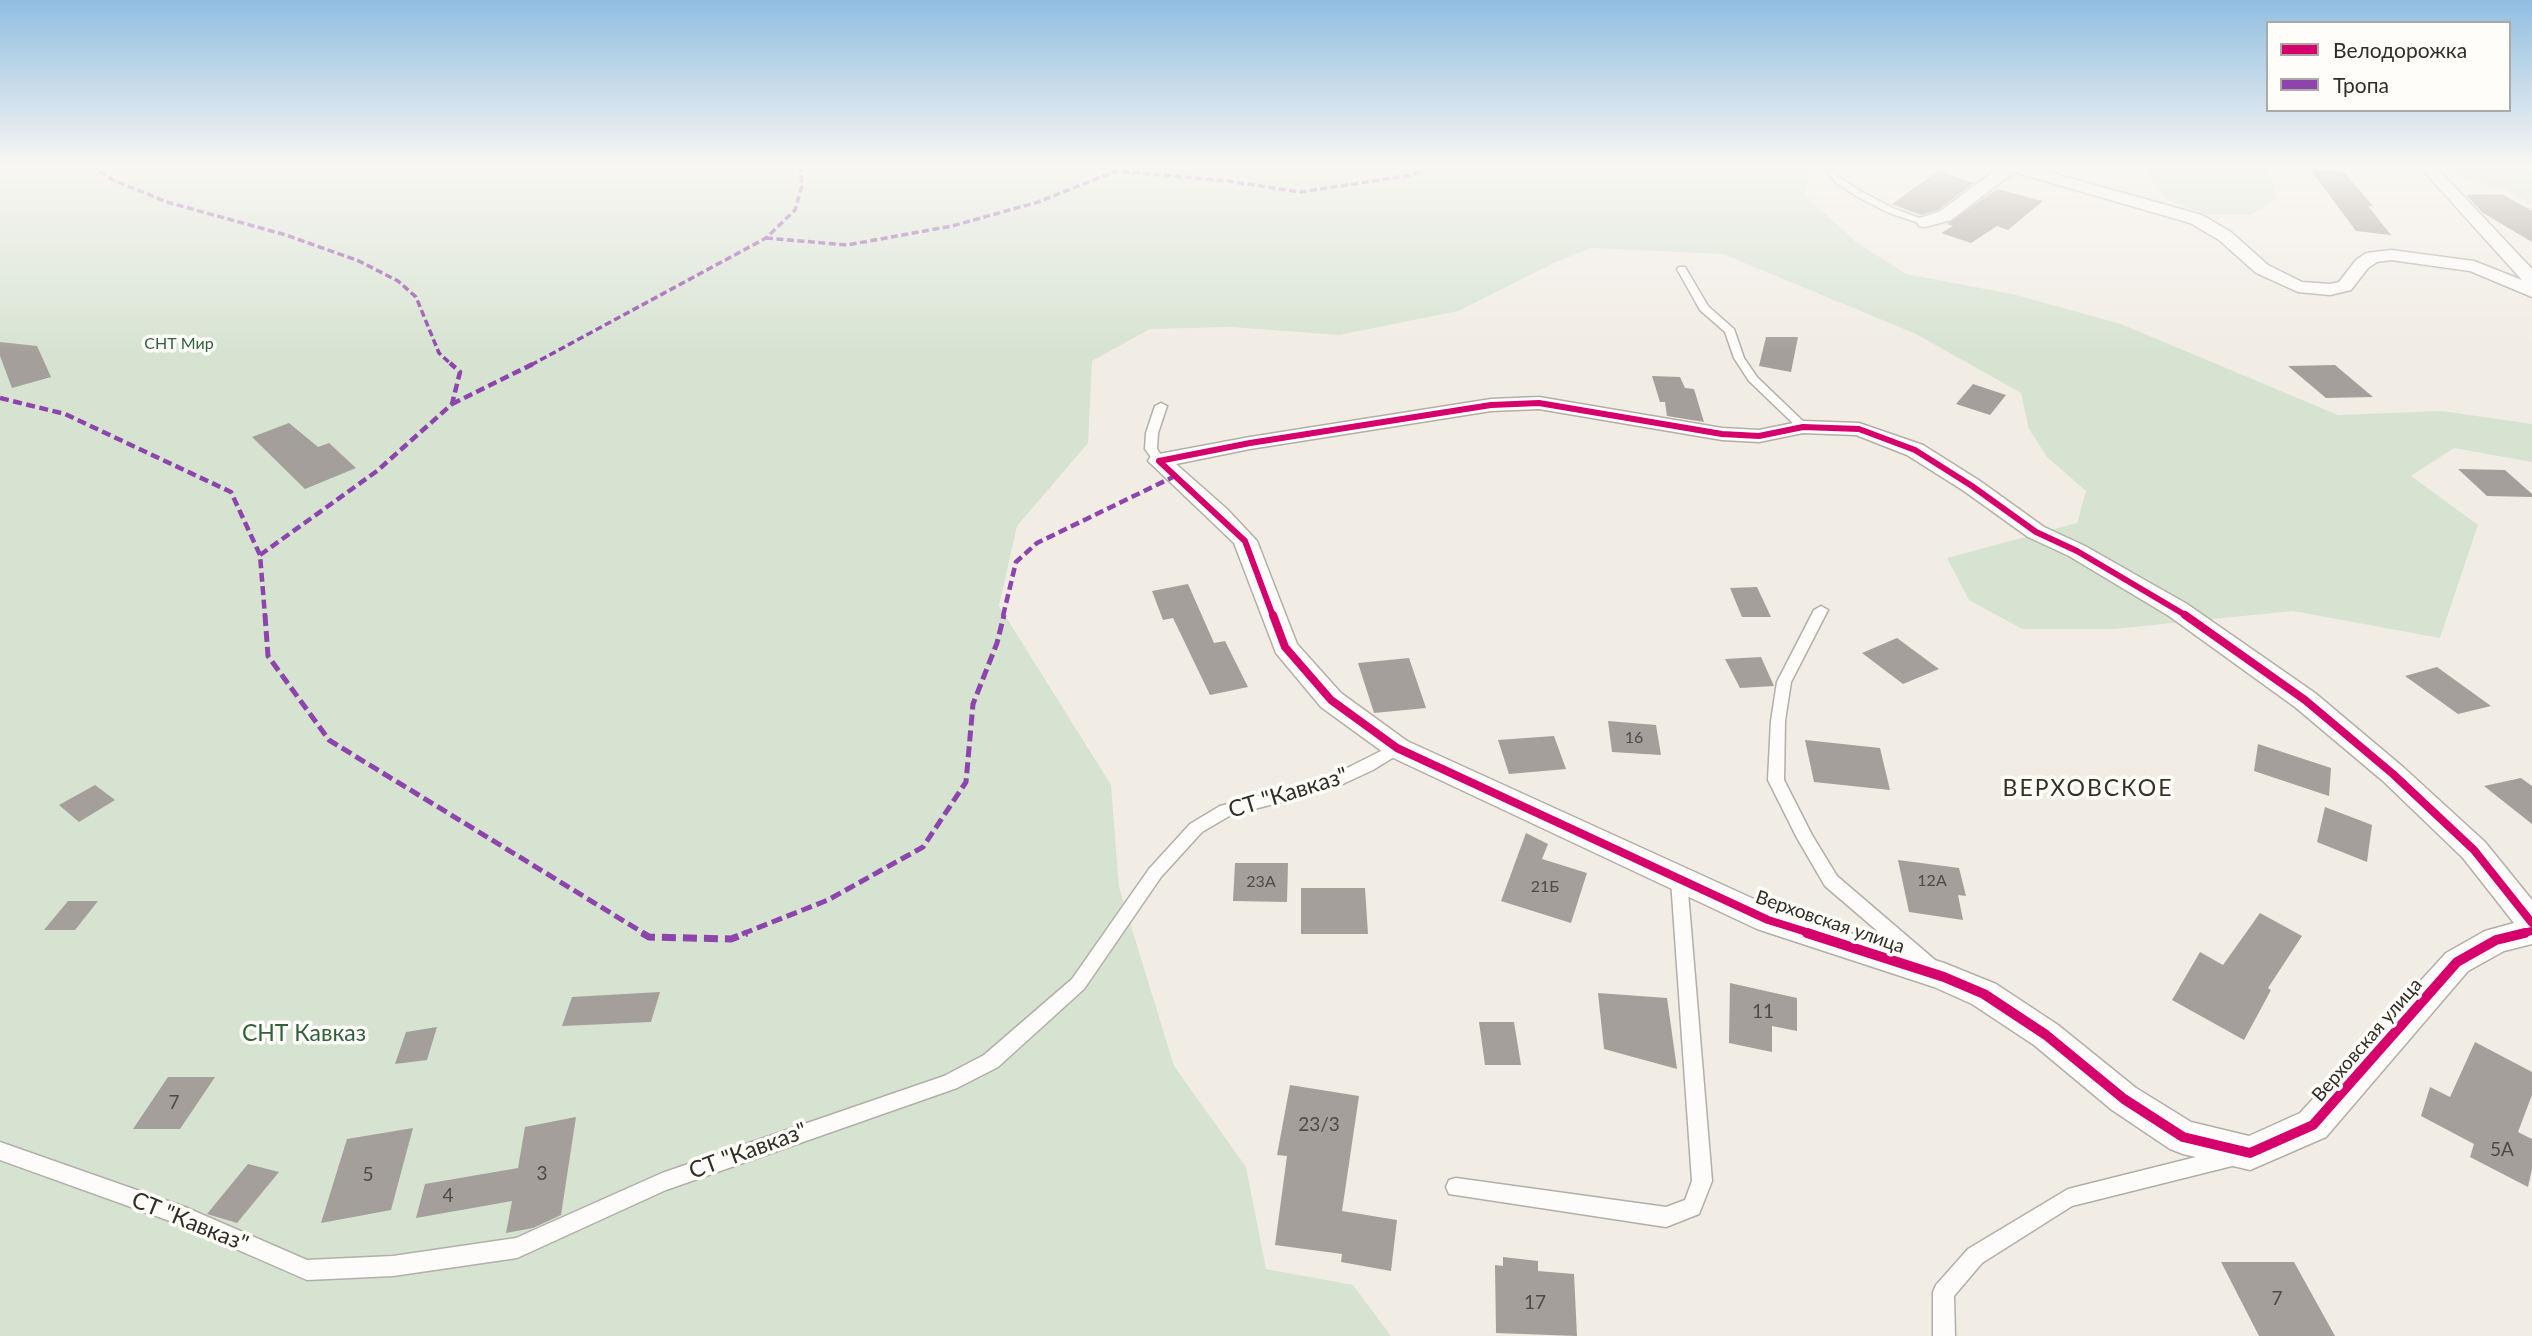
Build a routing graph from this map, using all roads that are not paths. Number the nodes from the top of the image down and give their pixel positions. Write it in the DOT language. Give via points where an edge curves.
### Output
graph roads {
  1 [pos="2212,228"];
  2 [pos="2484,228"];
  3 [pos="1682,269"];
  4 [pos="2532,280"];
  5 [pos="2532,291"];
  6 [pos="1161,406"];
  7 [pos="1803,427"];
  8 [pos="1159,461"];
  9 [pos="1821,610"];
  10 [pos="1397,748"];
  11 [pos="1679,880"];
  12 [pos="2532,923"];
  13 [pos="2532,932"];
  14 [pos="1944,977"];
  15 [pos="0,1151"];
  16 [pos="2250,1153"];
  17 [pos="1456,1187"];
  18 [pos="1944,1336"];
  1 -- 5 [label="street" via="2262,269 2298,287 2330,290 2345,286 2372,257 2391,255 2474,266"];
  2 -- 4 [label="street"];
  3 -- 7 [label="lane" via="1704,307 1730,331 1739,358 1753,379"];
  6 -- 8 [label="lane" via="1151,449"];
  7 -- 8 [label="street" via="1759,436 1722,434 1539,403 1491,405"];
  7 -- 12 [label="street" via="1860,429 1915,450 2036,532 2178,610 2305,700 2393,774 2474,850"];
  8 -- 10 [label="street, Верховская улица" via="1245,541 1284,647 1331,700"];
  9 -- 14 [label="lane" via="1784,682 1776,780 1831,881"];
  10 -- 11 [label="street, Верховская улица"];
  10 -- 15 [label="lane, СТ \"Кавказ\"" via="1327,785 1226,810 1196,828 1155,873 1078,984 991,1061 950,1082 662,1182 517,1248 393,1266 307,1270 185,1217"];
  11 -- 14 [label="street, Верховская улица" via="1768,920"];
  11 -- 17 [label="lane" via="1702,1181 1692,1207 1666,1217"];
  13 -- 16 [label="street, Верховская улица" via="2496,940 2457,962 2313,1125"];
  14 -- 16 [label="street, Верховская улица" via="1984,994 2046,1035 2124,1099 2183,1137"];
  16 -- 18 [label="lane" via="2068,1198 1975,1256 1943,1292"];
}
